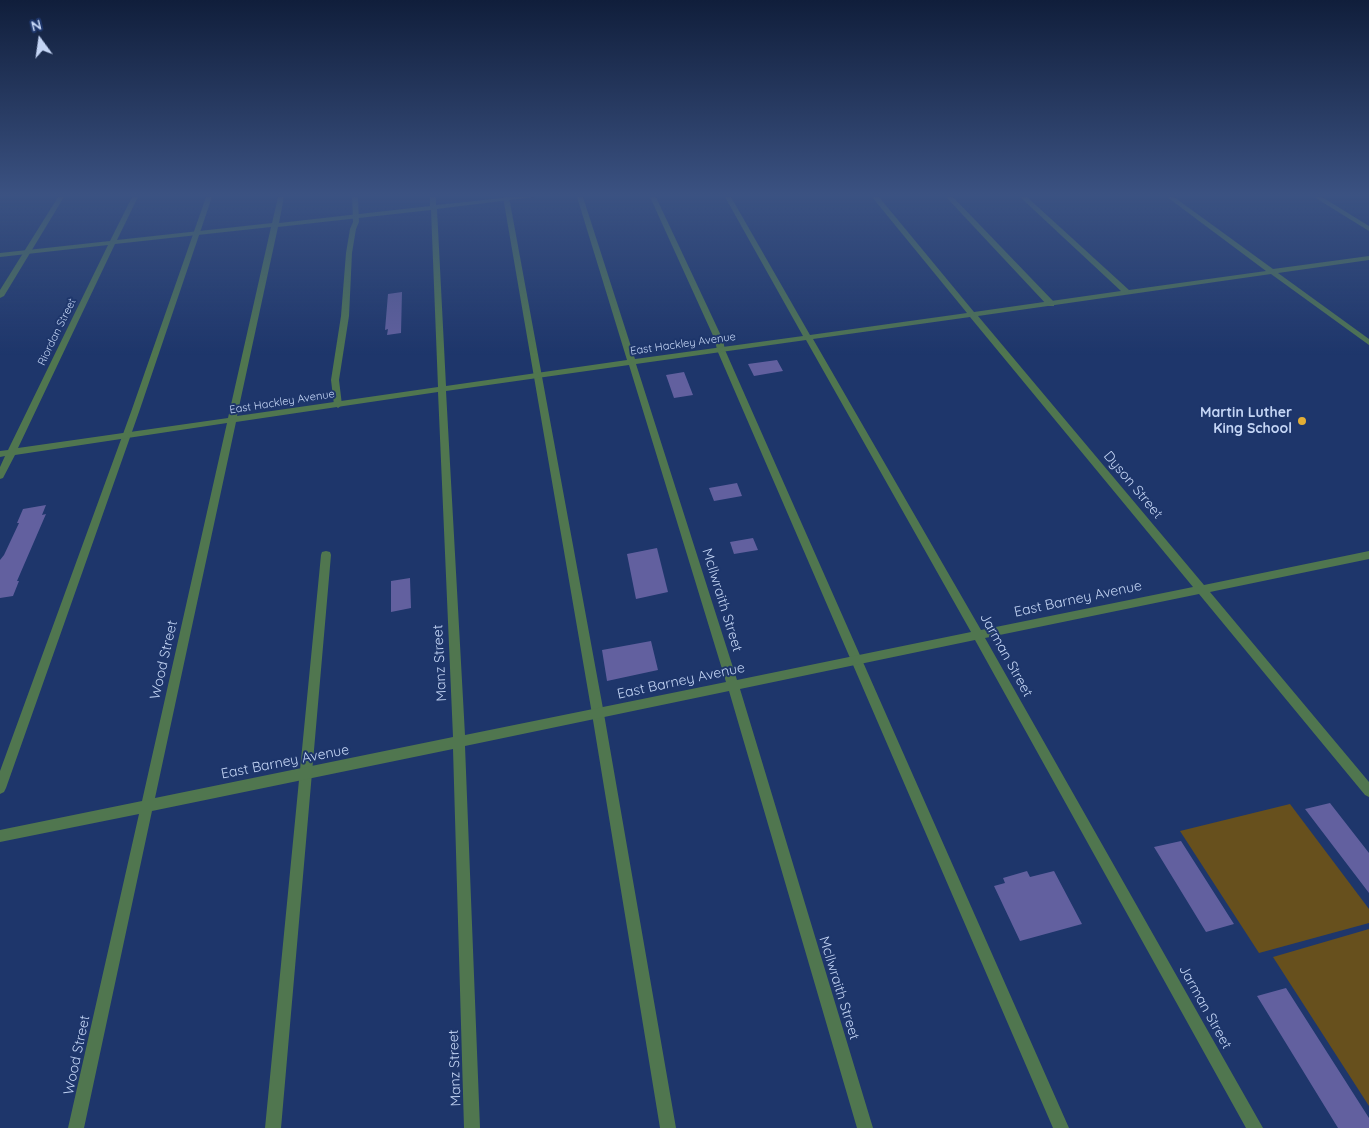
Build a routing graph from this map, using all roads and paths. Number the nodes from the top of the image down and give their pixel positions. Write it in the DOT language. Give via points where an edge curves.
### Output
graph roads {
  1 [pos="50,250"];
  2 [pos="110,250"];
  3 [pos="191,250"];
  4 [pos="270,250"];
  5 [pos="351,250"];
  6 [pos="435,250"];
  7 [pos="516,250"];
  8 [pos="596,250"];
  9 [pos="677,250"];
  10 [pos="758,250"];
  11 [pos="919,250"];
  12 [pos="999,250"];
  13 [pos="1080,250"];
  14 [pos="1242,250"];
  15 [pos="27,252"];
  16 [pos="0,255"];
  17 [pos="1369,258"];
  18 [pos="1272,272"];
  19 [pos="1128,293"];
  20 [pos="0,296"];
  21 [pos="1051,304"];
  22 [pos="973,314"];
  23 [pos="808,338"];
  24 [pos="1369,343"];
  25 [pos="721,350"];
  26 [pos="632,363"];
  27 [pos="538,376"];
  28 [pos="442,389"];
  29 [pos="338,405"];
  30 [pos="233,421"];
  31 [pos="126,436"];
  32 [pos="11,453"];
  33 [pos="0,454"];
  34 [pos="0,476"];
  35 [pos="326,555"];
  36 [pos="1369,555"];
  37 [pos="1202,590"];
  38 [pos="978,635"];
  39 [pos="858,660"];
  40 [pos="733,686"];
  41 [pos="598,714"];
  42 [pos="459,742"];
  43 [pos="305,774"];
  44 [pos="0,788"];
  45 [pos="1369,791"];
  46 [pos="147,806"];
  47 [pos="0,836"];
  48 [pos="76,1128"];
  49 [pos="273,1128"];
  50 [pos="472,1128"];
  51 [pos="668,1128"];
  52 [pos="866,1128"];
  53 [pos="1061,1128"];
  54 [pos="1255,1128"];
  1 -- 15 [label="street"];
  2 -- 32 [label="street, Riordan Street"];
  3 -- 31 [label="street"];
  4 -- 30 [label="street, Wood Street"];
  5 -- 29 [label="street" via="335,380"];
  6 -- 28 [label="street, Manz Street"];
  7 -- 27 [label="street"];
  8 -- 26 [label="street, McIlwraith Street"];
  9 -- 25 [label="street"];
  10 -- 23 [label="street, Jarman Street"];
  11 -- 22 [label="street, Dyson Street"];
  12 -- 21 [label="street"];
  13 -- 19 [label="street"];
  14 -- 18 [label="street"];
  15 -- 16 [label="street"];
  15 -- 20 [label="street"];
  17 -- 18 [label="street, East Hackley Avenue"];
  18 -- 19 [label="street, East Hackley Avenue"];
  18 -- 24 [label="street"];
  19 -- 21 [label="street, East Hackley Avenue"];
  21 -- 22 [label="street, East Hackley Avenue"];
  22 -- 23 [label="street, East Hackley Avenue"];
  22 -- 37 [label="street, Dyson Street"];
  23 -- 25 [label="street, East Hackley Avenue"];
  23 -- 38 [label="street, Jarman Street"];
  25 -- 26 [label="street, East Hackley Avenue"];
  25 -- 39 [label="street"];
  26 -- 27 [label="street, East Hackley Avenue"];
  26 -- 40 [label="street, McIlwraith Street"];
  27 -- 28 [label="street, East Hackley Avenue"];
  27 -- 41 [label="street"];
  28 -- 29 [label="street, East Hackley Avenue"];
  28 -- 42 [label="street, Manz Street"];
  29 -- 30 [label="street, East Hackley Avenue"];
  30 -- 31 [label="street, East Hackley Avenue"];
  30 -- 46 [label="street, Wood Street"];
  31 -- 32 [label="street, East Hackley Avenue"];
  31 -- 44 [label="street"];
  32 -- 33 [label="street, East Hackley Avenue"];
  32 -- 34 [label="street, Riordan Street"];
  35 -- 43 [label="street"];
  36 -- 37 [label="street, East Barney Avenue"];
  37 -- 38 [label="street, East Barney Avenue"];
  37 -- 45 [label="street, Dyson Street"];
  38 -- 39 [label="street, East Barney Avenue"];
  38 -- 54 [label="street, Jarman Street"];
  39 -- 40 [label="street, East Barney Avenue"];
  39 -- 53 [label="street"];
  40 -- 41 [label="street, East Barney Avenue"];
  40 -- 52 [label="street, McIlwraith Street"];
  41 -- 42 [label="street, East Barney Avenue"];
  41 -- 51 [label="street"];
  42 -- 43 [label="street, East Barney Avenue"];
  42 -- 50 [label="street, Manz Street"];
  43 -- 46 [label="street, East Barney Avenue"];
  43 -- 49 [label="street"];
  46 -- 47 [label="street, East Barney Avenue"];
  46 -- 48 [label="street, Wood Street"];
}
